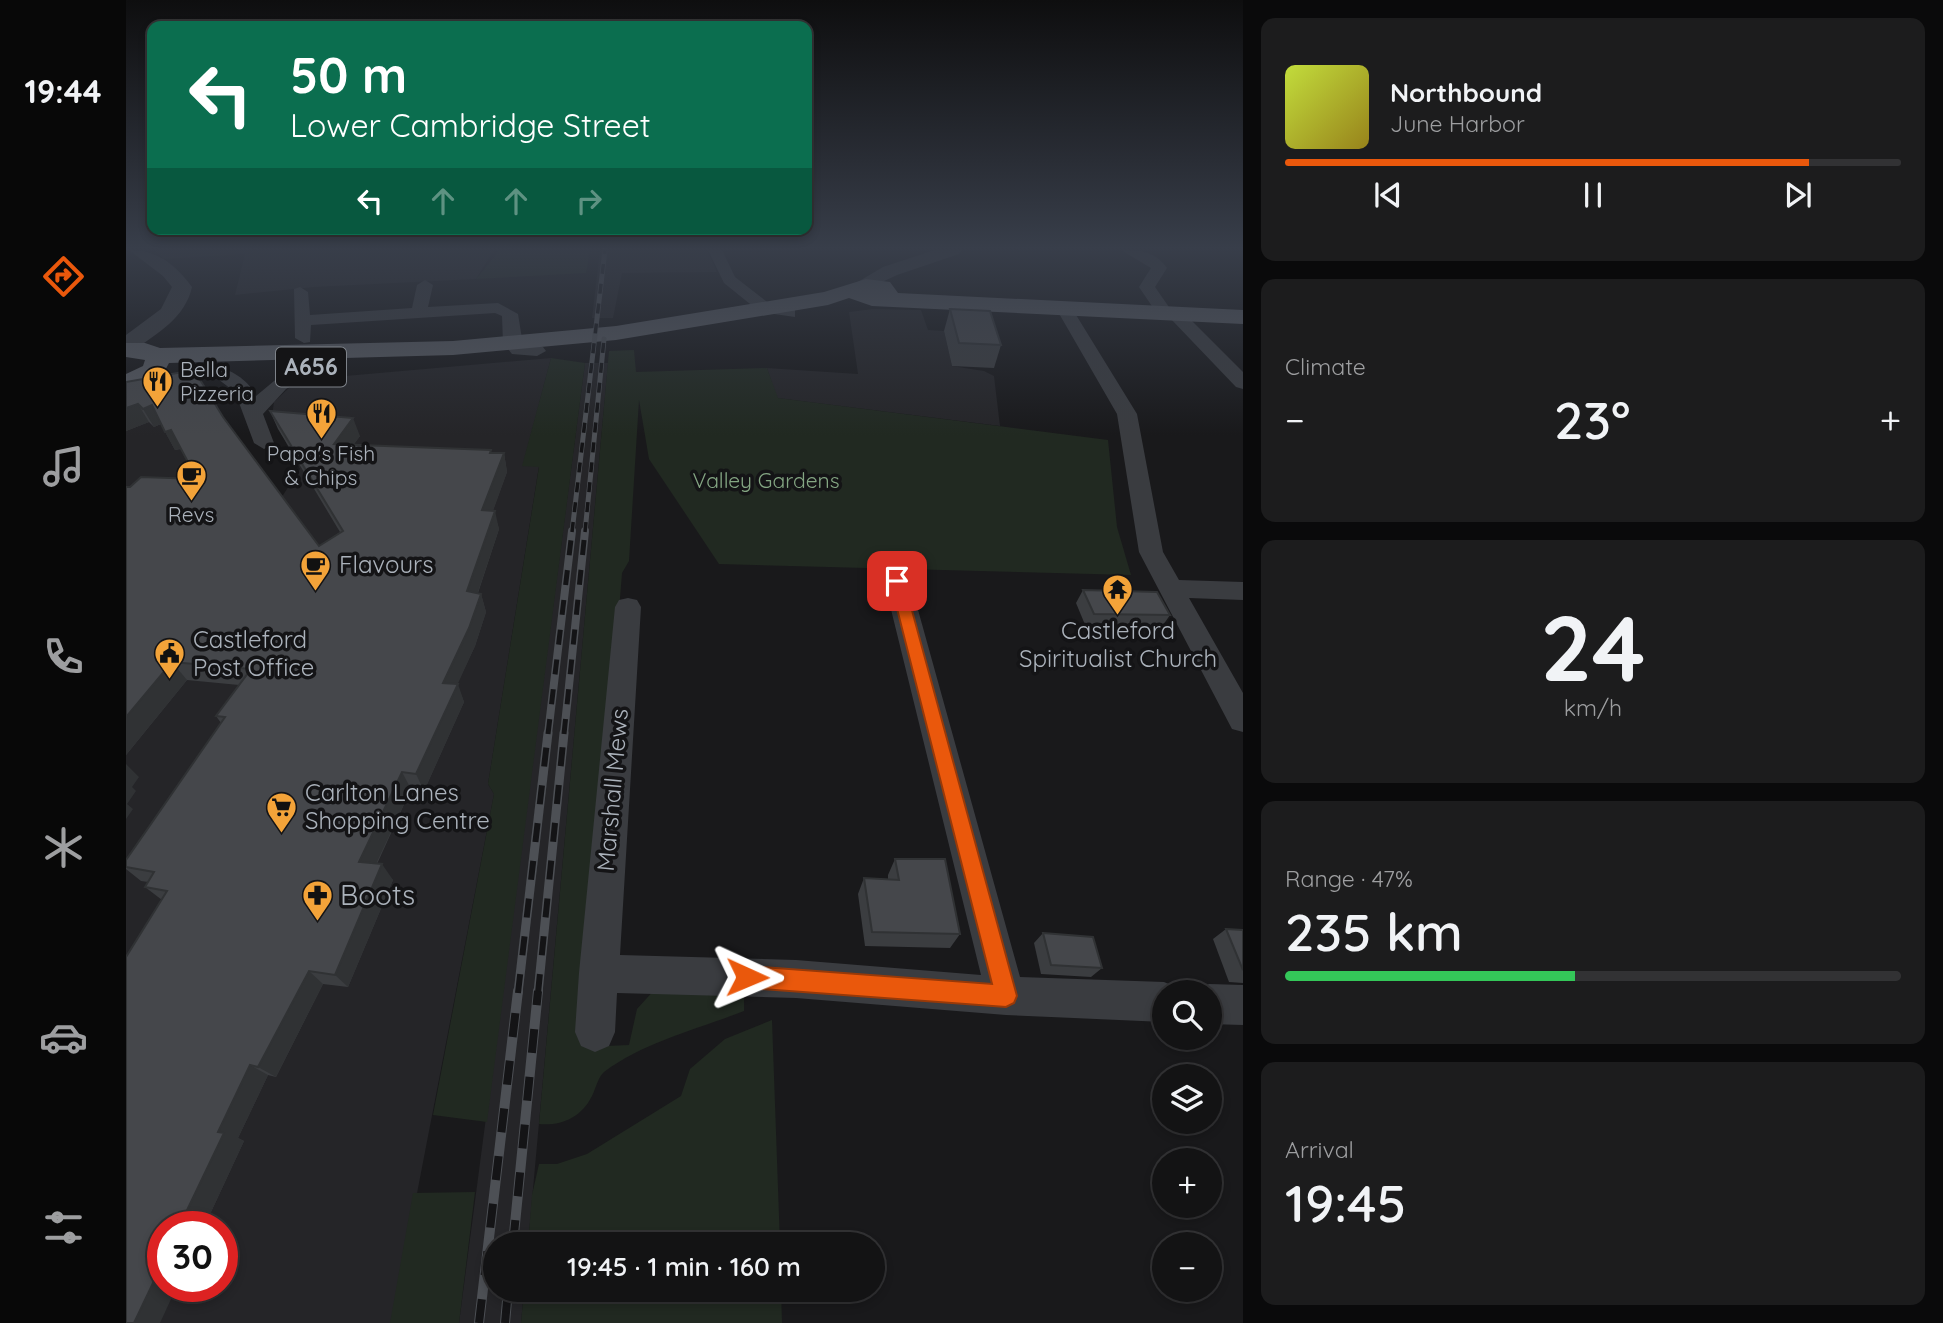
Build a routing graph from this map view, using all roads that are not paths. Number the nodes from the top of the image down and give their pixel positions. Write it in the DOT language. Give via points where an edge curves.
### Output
graph roads {
  1 [pos="171,312"];
  2 [pos="302,312"];
  3 [pos="419,312"];
  4 [pos="430,312"];
  5 [pos="507,312"];
  6 [pos="773,312"];
  7 [pos="794,312"];
  8 [pos="1066,312"];
  9 [pos="1111,312"];
  10 [pos="763,314"];
  11 [pos="1171,314"];
  12 [pos="1243,317"];
  13 [pos="303,320"];
  14 [pos="304,338"];
  15 [pos="502,349"];
  16 [pos="140,351"];
  17 [pos="314,367"];
  18 [pos="219,373"];
  19 [pos="129,383"];
  20 [pos="1243,383"];
  21 [pos="897,581"];
  22 [pos="1170,588"];
  23 [pos="1243,591"];
  24 [pos="628,607"];
  25 [pos="1243,720"];
  26 [pos="598,973"];
  27 [pos="1006,996"];
  28 [pos="1152,1002"];
  29 [pos="1222,1004"];
  30 [pos="1243,1005"];
  31 [pos="595,1032"];
  1 -- 16 [label="street"];
  2 -- 13 [label="street"];
  3 -- 4 [label="street"];
  3 -- 13 [label="street"];
  5 -- 15 [label="street"];
  6 -- 10 [label="main road, A656"];
  7 -- 10 [label="main road, A656"];
  8 -- 22 [label="street" via="1128,414 1152,552"];
  9 -- 11 [label="main road, A656"];
  10 -- 15 [label="main road, A656"];
  10 -- 15 [label="main road, A656" via="664,335 537,351"];
  11 -- 12 [label="main road, A656"];
  11 -- 20 [label="street"];
  13 -- 14 [label="street"];
  15 -- 16 [label="main road, A656"];
  15 -- 17 [label="main road, A656"];
  16 -- 19 [label="main road, A656" via="158,364"];
  17 -- 18 [label="main road, A656"];
  17 -- 18 [label="street" via="273,388 261,400 258,427 243,388"];
  18 -- 19 [label="main road, A656"];
  21 -- 27 [label="street"];
  22 -- 23 [label="street"];
  22 -- 25 [label="street"];
  24 -- 26 [label="street, Marshall Mews"];
  26 -- 27 [label="street" via="771,978"];
  26 -- 31 [label="street, Marshall Mews"];
  27 -- 28 [label="street"];
  29 -- 30 [label="street"];
}
